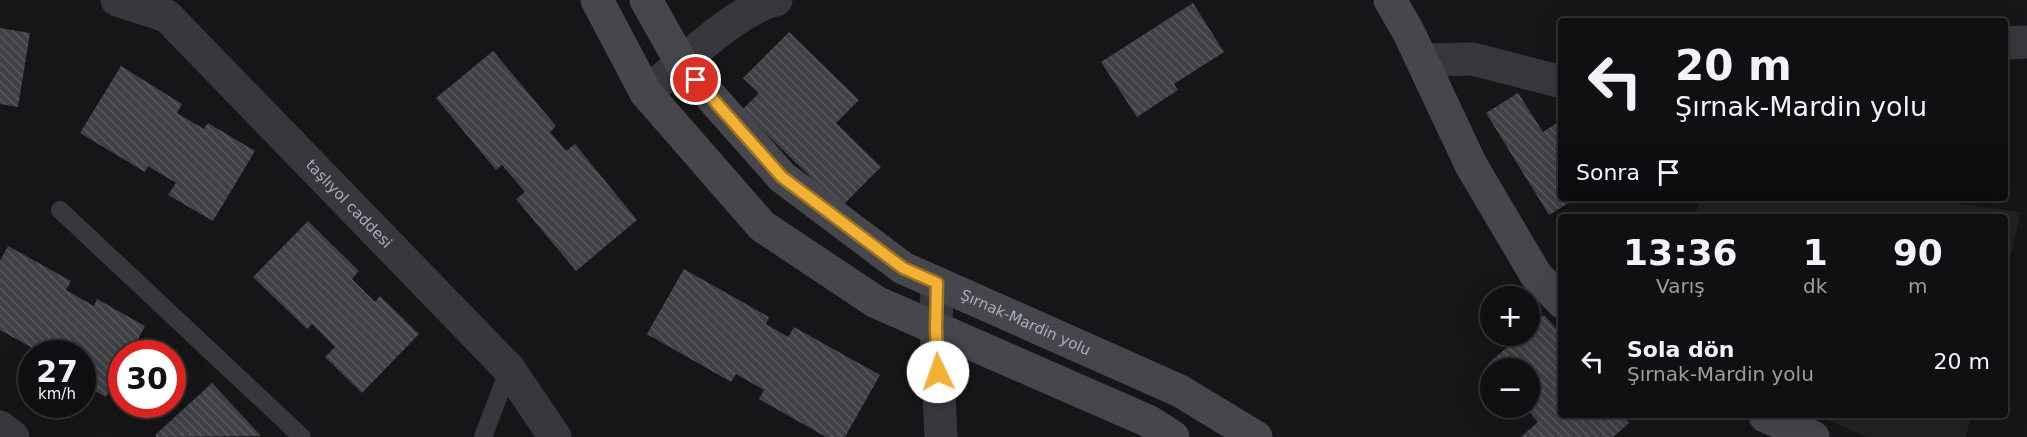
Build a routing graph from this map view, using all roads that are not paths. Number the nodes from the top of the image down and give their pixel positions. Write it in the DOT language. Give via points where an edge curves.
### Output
graph roads {
  1 [pos="117,0"];
  2 [pos="597,0"];
  3 [pos="646,0"];
  4 [pos="776,0"];
  5 [pos="1390,0"];
  6 [pos="2027,42"];
  7 [pos="2008,43"];
  8 [pos="1422,60"];
  9 [pos="682,64"];
  10 [pos="1558,81"];
  11 [pos="646,93"];
  12 [pos="60,210"];
  13 [pos="937,283"];
  14 [pos="1558,298"];
  15 [pos="936,328"];
  16 [pos="509,369"];
  17 [pos="1770,418"];
  18 [pos="0,428"];
  19 [pos="13,437"];
  20 [pos="302,437"];
  21 [pos="483,437"];
  22 [pos="555,437"];
  23 [pos="941,437"];
  24 [pos="1173,437"];
  25 [pos="1256,437"];
  26 [pos="1813,437"];
  1 -- 16 [label="street, taşlıyol caddesi" via="167,16"];
  2 -- 11 [label="street"];
  3 -- 9 [label="street, Şırnak-Mardin yolu"];
  4 -- 9 [label="street" via="763,3 730,23"];
  5 -- 8 [label="street"];
  6 -- 7 [label="street"];
  8 -- 10 [label="street" via="1473,59"];
  8 -- 14 [label="street" via="1471,165 1536,275"];
  9 -- 11 [label="street"];
  9 -- 13 [label="street, Şırnak-Mardin yolu" via="782,177 903,268"];
  11 -- 15 [label="street" via="762,226 876,302"];
  12 -- 20 [label="lane"];
  13 -- 15 [label="street"];
  13 -- 25 [label="street, Şırnak-Mardin yolu" via="1180,391"];
  15 -- 23 [label="street"];
  15 -- 24 [label="street" via="1148,421"];
  16 -- 21 [label="lane"];
  16 -- 22 [label="street, taşlıyol caddesi"];
  17 -- 26 [label="street"];
  18 -- 19 [label="street"];
}
